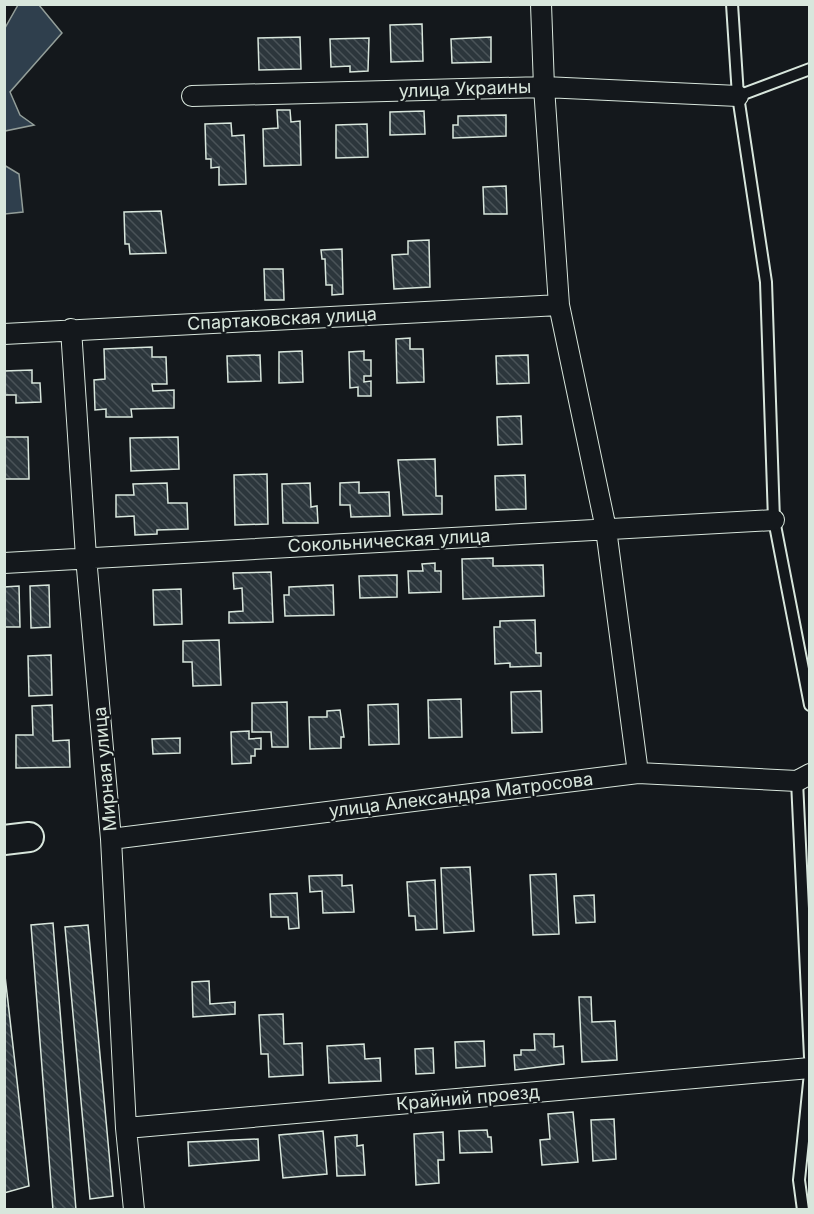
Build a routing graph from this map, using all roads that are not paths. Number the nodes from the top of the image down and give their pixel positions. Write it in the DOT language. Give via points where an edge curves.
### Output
graph roads {
  1 [pos="541,4"];
  2 [pos="732,4"];
  3 [pos="810,69"];
  4 [pos="544,87"];
  5 [pos="192,96"];
  6 [pos="738,96"];
  7 [pos="559,305"];
  8 [pos="71,329"];
  9 [pos="4,334"];
  10 [pos="774,520"];
  11 [pos="606,529"];
  12 [pos="86,557"];
  13 [pos="4,563"];
  14 [pos="810,705"];
  15 [pos="638,773"];
  16 [pos="803,777"];
  17 [pos="111,838"];
  18 [pos="810,1057"];
  19 [pos="810,1068"];
  20 [pos="810,1073"];
  21 [pos="126,1128"];
  22 [pos="134,1209"];
  23 [pos="803,1209"];
  1 -- 4 [label="street"];
  2 -- 6 [label="lane"];
  3 -- 6 [label="lane"];
  4 -- 5 [label="street, улица Украины"];
  4 -- 6 [label="street, улица Украины"];
  4 -- 7 [label="street"];
  6 -- 10 [label="lane" via="766,282"];
  7 -- 8 [label="street, Спартаковская улица"];
  7 -- 11 [label="street"];
  8 -- 9 [label="street, Спартаковская улица"];
  8 -- 12 [label="street, Мирная улица"];
  10 -- 11 [label="street, Сокольническая улица"];
  10 -- 14 [label="lane"];
  11 -- 12 [label="street, Сокольническая улица"];
  11 -- 15 [label="street"];
  12 -- 13 [label="street, Сокольническая улица"];
  12 -- 17 [label="street, Мирная улица"];
  15 -- 16 [label="street, улица Александра Матросова"];
  15 -- 17 [label="street, улица Александра Матросова"];
  16 -- 18 [label="lane"];
  17 -- 21 [label="street, Мирная улица"];
  19 -- 21 [label="street, Крайний проезд"];
  20 -- 23 [label="lane" via="799,1180"];
  21 -- 22 [label="street, Мирная улица"];
}
